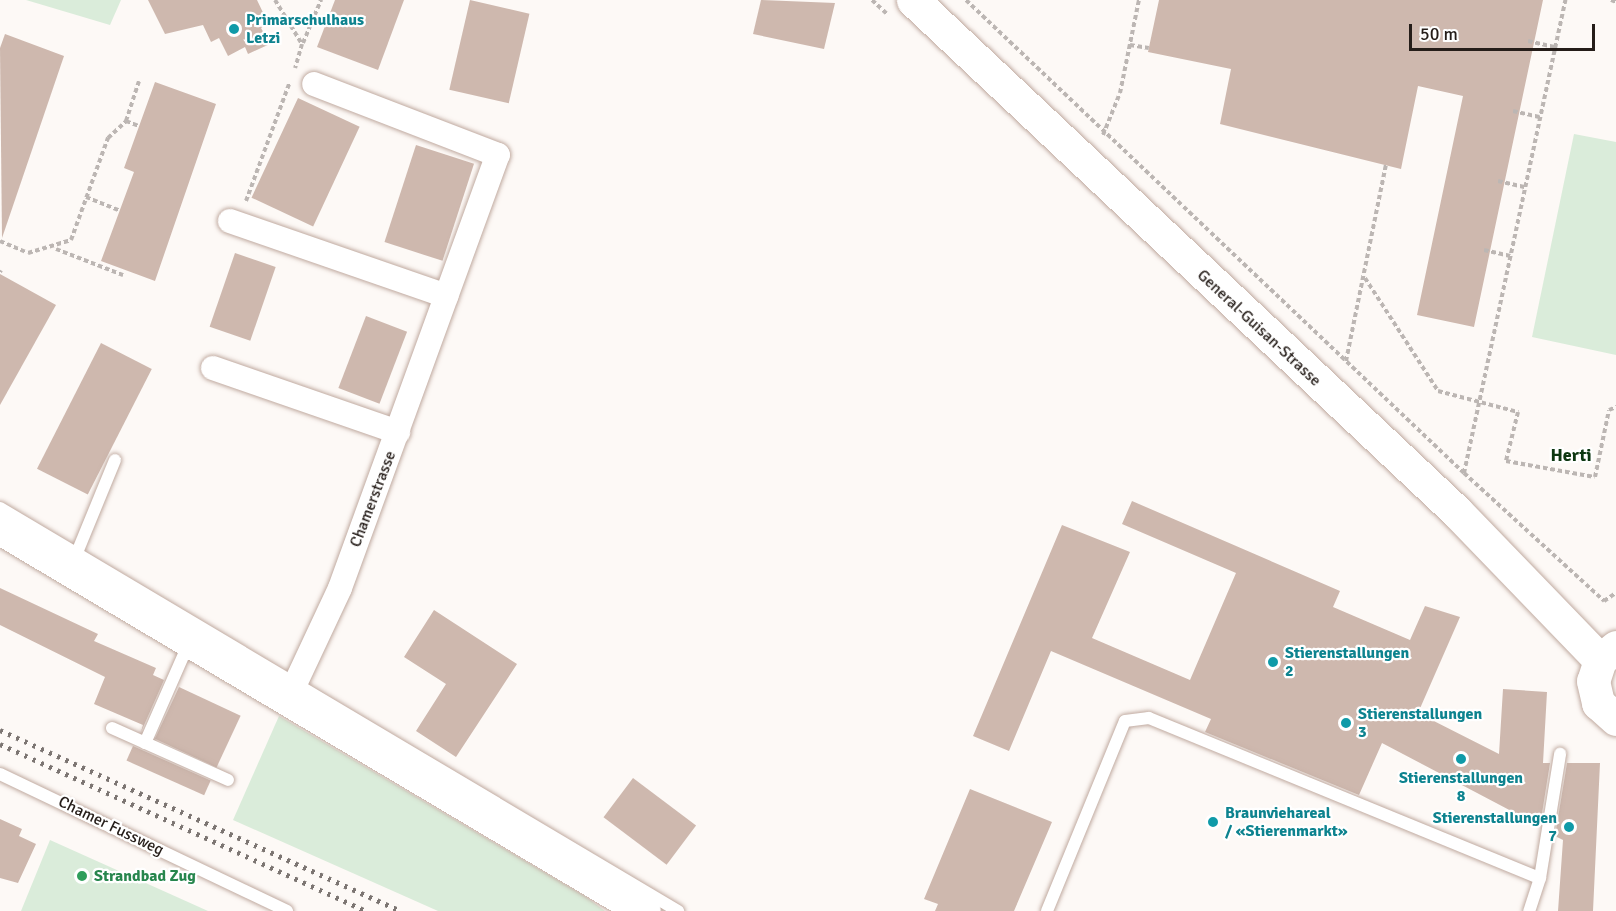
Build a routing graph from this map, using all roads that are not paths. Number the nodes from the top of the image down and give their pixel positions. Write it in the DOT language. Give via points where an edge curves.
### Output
graph roads {
  1 [pos="913,0"];
  2 [pos="314,84"];
  3 [pos="234,222"];
  4 [pos="446,296"];
  5 [pos="213,369"];
  6 [pos="398,432"];
  7 [pos="115,460"];
  8 [pos="0,508"];
  9 [pos="0,528"];
  10 [pos="73,561"];
  11 [pos="191,640"];
  12 [pos="1608,654"];
  13 [pos="293,690"];
  14 [pos="1616,719"];
  15 [pos="112,728"];
  16 [pos="145,743"];
  17 [pos="1560,753"];
  18 [pos="0,774"];
  19 [pos="228,780"];
  20 [pos="1540,878"];
  21 [pos="287,911"];
  22 [pos="645,911"];
  23 [pos="678,911"];
  24 [pos="1047,911"];
  25 [pos="1529,911"];
  1 -- 12 [label="main road, General-Guisan-Strasse"];
  2 -- 4 [label="street, Chamerstrasse" via="498,155"];
  3 -- 4 [label="street"];
  4 -- 6 [label="street, Chamerstrasse"];
  5 -- 6 [label="street"];
  6 -- 13 [label="street, Chamerstrasse"];
  7 -- 10 [label="lane"];
  8 -- 10 [label="lane"];
  9 -- 10 [label="main road"];
  10 -- 11 [label="main road"];
  10 -- 13 [label="lane"];
  11 -- 13 [label="main road"];
  11 -- 16 [label="lane"];
  12 -- 14 [label="main road" via="1594,693"];
  13 -- 22 [label="main road"];
  13 -- 23 [label="lane"];
  15 -- 16 [label="lane"];
  16 -- 19 [label="lane"];
  17 -- 20 [label="lane"];
  18 -- 21 [label="lane, Chamer Fussweg"];
  20 -- 24 [label="lane" via="1149,718 1125,721"];
  20 -- 25 [label="lane"];
}
